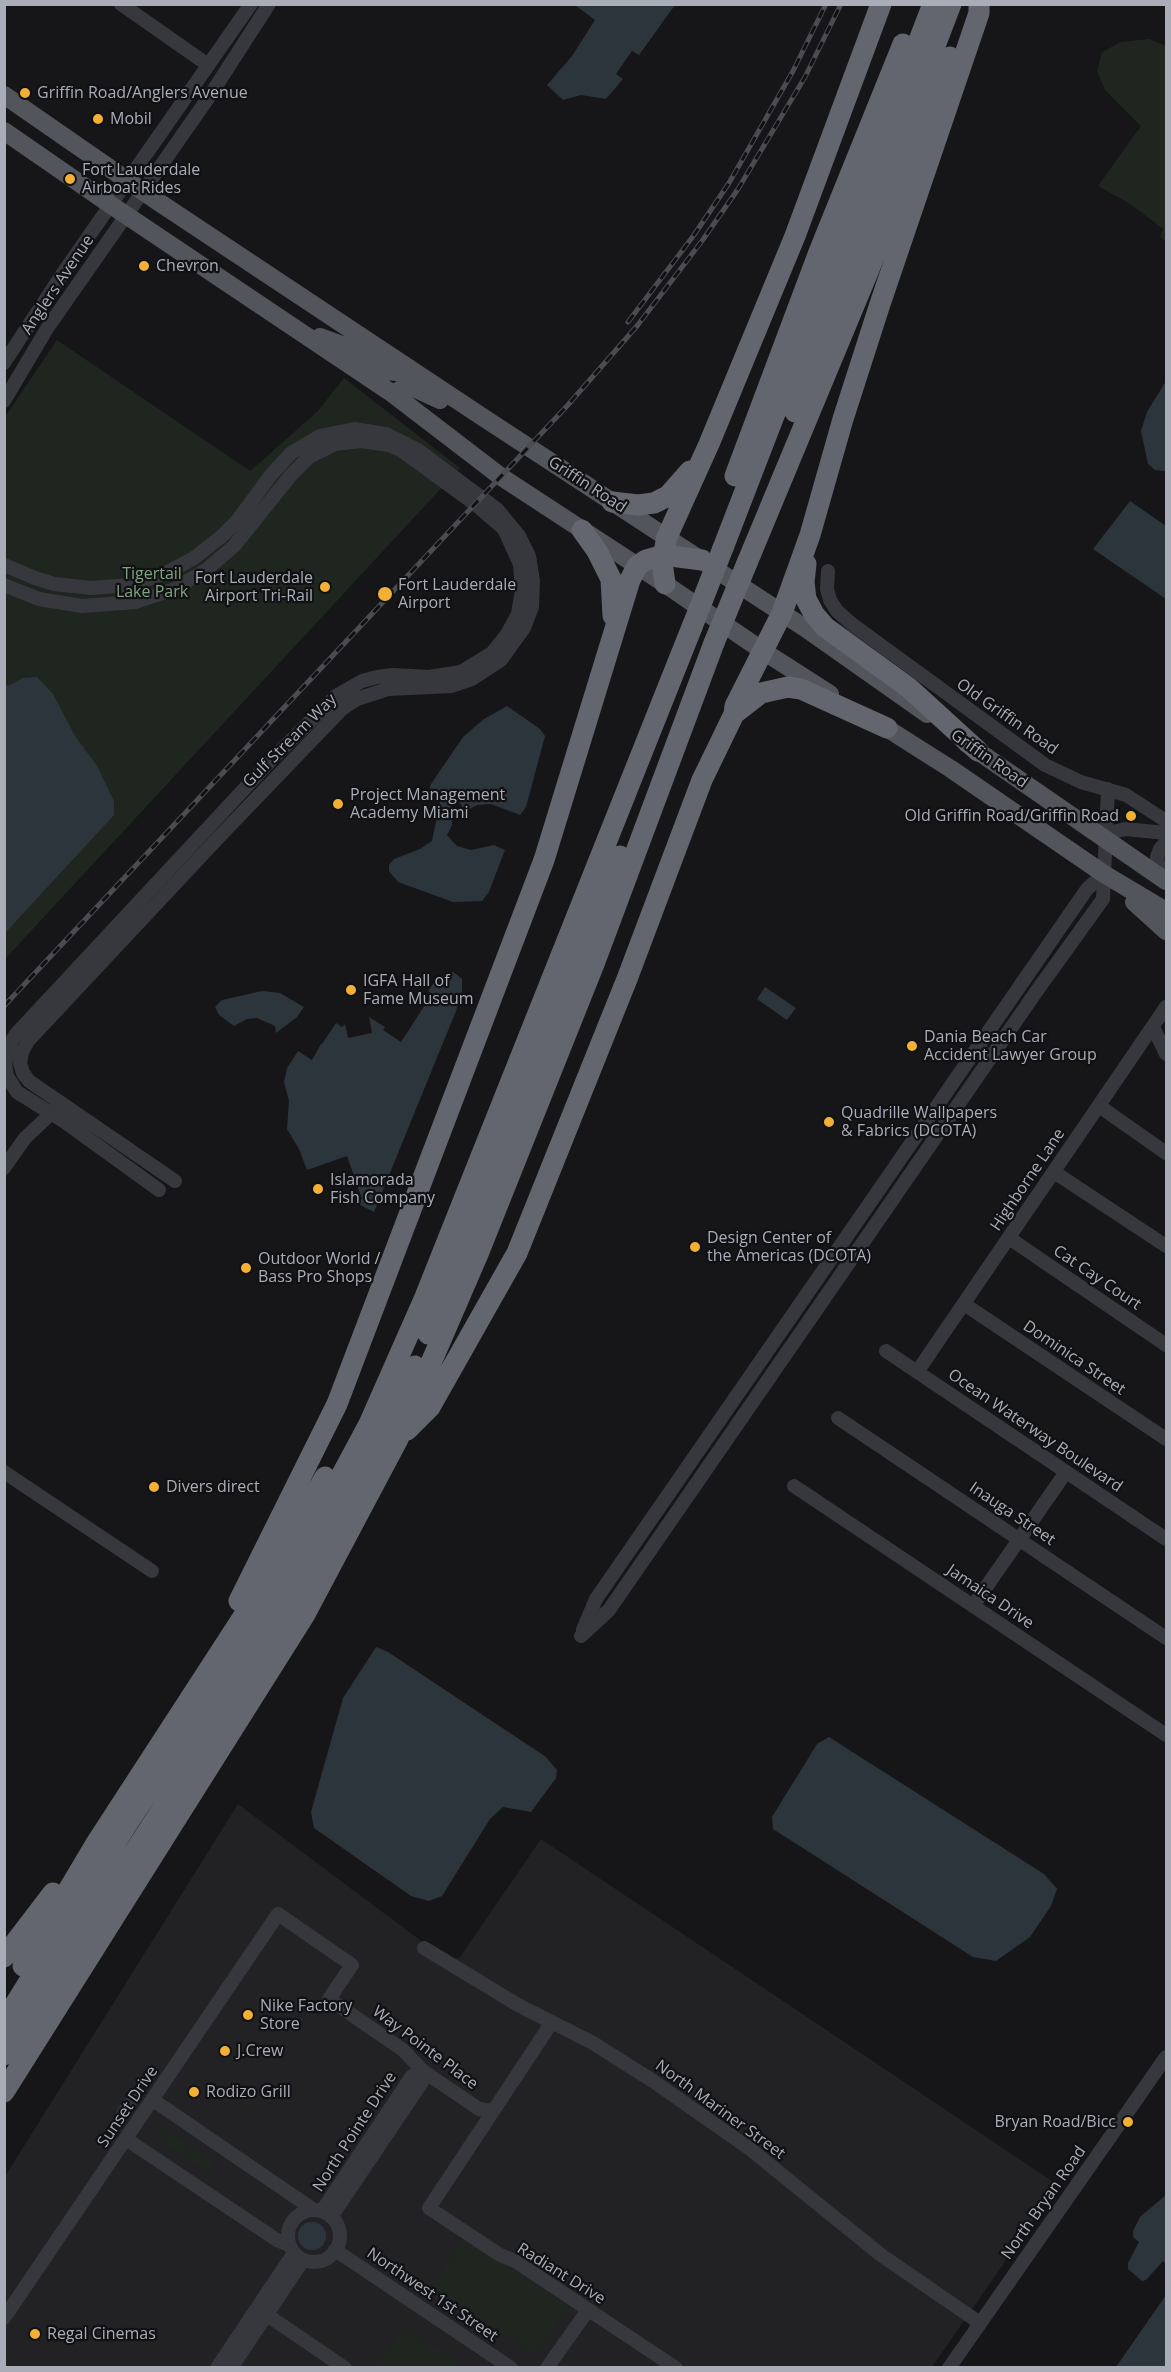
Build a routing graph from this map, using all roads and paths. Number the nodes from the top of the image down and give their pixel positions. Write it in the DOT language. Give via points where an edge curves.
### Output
graph roads {
  1 [pos="121,4"];
  2 [pos="251,4"];
  3 [pos="270,4"];
  4 [pos="881,4"];
  5 [pos="919,4"];
  6 [pos="933,4"];
  7 [pos="951,4"];
  8 [pos="970,4"];
  9 [pos="979,4"];
  10 [pos="208,65"];
  11 [pos="4,95"];
  12 [pos="4,131"];
  13 [pos="128,180"];
  14 [pos="144,191"];
  15 [pos="118,210"];
  16 [pos="295,328"];
  17 [pos="4,363"];
  18 [pos="409,368"];
  19 [pos="393,394"];
  20 [pos="4,401"];
  21 [pos="484,418"];
  22 [pos="710,444"];
  23 [pos="612,502"];
  24 [pos="582,530"];
  25 [pos="665,546"];
  26 [pos="805,550"];
  27 [pos="730,552"];
  28 [pos="702,560"];
  29 [pos="4,565"];
  30 [pos="637,566"];
  31 [pos="828,571"];
  32 [pos="665,584"];
  33 [pos="4,585"];
  34 [pos="782,613"];
  35 [pos="613,631"];
  36 [pos="698,632"];
  37 [pos="763,651"];
  38 [pos="734,714"];
  39 [pos="886,728"];
  40 [pos="978,751"];
  41 [pos="1108,789"];
  42 [pos="1167,821"];
  43 [pos="1167,833"];
  44 [pos="1105,840"];
  45 [pos="1167,842"];
  46 [pos="1104,874"];
  47 [pos="1163,879"];
  48 [pos="1167,911"];
  49 [pos="1167,931"];
  50 [pos="1167,1007"];
  51 [pos="1153,1027"];
  52 [pos="1167,1054"];
  53 [pos="1099,1106"];
  54 [pos="56,1108"];
  55 [pos="1167,1153"];
  56 [pos="4,1168"];
  57 [pos="1054,1172"];
  58 [pos="175,1182"];
  59 [pos="159,1190"];
  60 [pos="1009,1238"];
  61 [pos="1167,1246"];
  62 [pos="964,1304"];
  63 [pos="1167,1345"];
  64 [pos="886,1351"];
  65 [pos="917,1372"];
  66 [pos="838,1418"];
  67 [pos="398,1439"];
  68 [pos="1167,1439"];
  69 [pos="4,1472"];
  70 [pos="1066,1472"];
  71 [pos="794,1486"];
  72 [pos="1019,1539"];
  73 [pos="1167,1539"];
  74 [pos="152,1571"];
  75 [pos="973,1606"];
  76 [pos="1167,1638"];
  77 [pos="199,1683"];
  78 [pos="1167,1735"];
  79 [pos="95,1845"];
  80 [pos="278,1914"];
  81 [pos="424,1948"];
  82 [pos="4,1957"];
  83 [pos="4,1996"];
  84 [pos="4,2022"];
  85 [pos="552,2022"];
  86 [pos="4,2055"];
  87 [pos="1167,2057"];
  88 [pos="423,2071"];
  89 [pos="4,2092"];
  90 [pos="153,2100"];
  91 [pos="493,2111"];
  92 [pos="126,2139"];
  93 [pos="322,2213"];
  94 [pos="335,2250"];
  95 [pos="295,2252"];
  96 [pos="588,2310"];
  97 [pos="267,2315"];
  98 [pos="4,2318"];
  99 [pos="980,2323"];
  100 [pos="217,2367"];
  101 [pos="231,2367"];
  102 [pos="345,2367"];
  103 [pos="511,2367"];
  104 [pos="547,2367"];
  105 [pos="676,2367"];
  106 [pos="949,2367"];
  1 -- 10 [label="street"];
  2 -- 10 [label="street, Anglers Avenue"];
  3 -- 14 [label="street, Anglers Avenue"];
  4 -- 22 [label="highway" via="795,236"];
  5 -- 27 [label="highway" via="819,252"];
  6 -- 27 [label="highway"];
  7 -- 27 [label="highway"];
  8 -- 27 [label="highway" via="868,272"];
  9 -- 26 [label="highway" via="976,23 876,315"];
  10 -- 13 [label="street, Anglers Avenue"];
  11 -- 13 [label="main road, Griffin Road"];
  12 -- 15 [label="main road, Griffin Road"];
  13 -- 14 [label="main road, Griffin Road"];
  13 -- 15 [label="street, Anglers Avenue"];
  14 -- 15 [label="street, Anglers Avenue"];
  14 -- 18 [label="main road, Griffin Road"];
  15 -- 16 [label="main road, Griffin Road"];
  15 -- 17 [label="street, Anglers Avenue" via="32,320"];
  15 -- 20 [label="street, Anglers Avenue"];
  16 -- 18 [label="main road" via="350,348 387,371 397,374"];
  16 -- 19 [label="main road, Griffin Road"];
  18 -- 21 [label="main road, Griffin Road"];
  19 -- 21 [label="main road" via="403,388 414,388 431,394 464,416"];
  19 -- 24 [label="main road, Griffin Road" via="495,472"];
  21 -- 23 [label="main road, Griffin Road"];
  22 -- 23 [label="highway" via="668,496 638,505"];
  22 -- 25 [label="highway"];
  23 -- 25 [label="main road, Griffin Road"];
  24 -- 30 [label="main road, Griffin Road"];
  24 -- 35 [label="highway" via="611,579"];
  25 -- 28 [label="highway"];
  25 -- 30 [label="highway"];
  25 -- 32 [label="highway"];
  26 -- 34 [label="highway"];
  26 -- 40 [label="highway" via="806,599 825,627 909,688"];
  27 -- 36 [label="highway"];
  27 -- 36 [label="highway, bridge"];
  28 -- 34 [label="main road, Griffin Road"];
  29 -- 54 [label="street, Gulf Stream Way" via="35,579 91,588 130,585 166,573 222,536 291,453 320,436 354,429 406,442 497,509 529,556 533,581 529,618 501,660 472,679 452,686 388,689 357,699 342,709 28,1041 20,1063 23,1073"];
  30 -- 32 [label="main road, Griffin Road"];
  30 -- 35 [label="highway"];
  31 -- 41 [label="street, Old Griffin Road" via="829,596 846,620 1046,765 1081,782"];
  32 -- 37 [label="main road, Griffin Road"];
  33 -- 54 [label="street, Gulf Stream Way" via="39,599 82,606 136,602 174,589 206,570 234,546 309,457 335,444 361,441 401,450 494,519 510,539 522,577 513,624 498,647 481,661 446,676 377,677 348,688 331,700 16,1034 7,1052 7,1076 17,1092"];
  34 -- 37 [label="highway"];
  34 -- 40 [label="main road, Griffin Road"];
  35 -- 77 [label="highway" via="544,860 337,1404"];
  36 -- 67 [label="highway" via="594,964 478,1254"];
  36 -- 77 [label="highway" via="358,1418 269,1577"];
  36 -- 84 [label="highway" via="430,1286 369,1424 272,1605 129,1821"];
  36 -- 86 [label="highway" via="414,1369 287,1615"];
  37 -- 38 [label="highway"];
  37 -- 39 [label="main road, Griffin Road"];
  38 -- 39 [label="highway" via="761,693 788,687 801,689"];
  38 -- 67 [label="highway" via="702,780 627,979 516,1253 430,1407"];
  39 -- 46 [label="main road, Griffin Road"];
  40 -- 44 [label="main road, Griffin Road"];
  41 -- 42 [label="street, Old Griffin Road" via="1126,795"];
  41 -- 44 [label="street"];
  43 -- 44 [label="street" via="1125,829 1113,832"];
  44 -- 46 [label="street"];
  44 -- 47 [label="main road, Griffin Road"];
  45 -- 47 [label="street" via="1157,856"];
  46 -- 46 [label="street" via="1087,889 596,1599 581,1636 609,1610 1103,899"];
  46 -- 48 [label="main road, Griffin Road"];
  46 -- 49 [label="main road"];
  50 -- 51 [label="street, Highborne Lane"];
  51 -- 52 [label="street"];
  51 -- 53 [label="street, Highborne Lane"];
  53 -- 55 [label="street"];
  53 -- 57 [label="street, Highborne Lane"];
  54 -- 56 [label="street" via="26,1138"];
  54 -- 58 [label="street, Gulf Stream Way"];
  54 -- 59 [label="street, Gulf Stream Way"];
  57 -- 60 [label="street, Highborne Lane"];
  57 -- 61 [label="street"];
  60 -- 62 [label="street, Highborne Lane"];
  60 -- 63 [label="street, Cat Cay Court"];
  62 -- 65 [label="street, Highborne Lane"];
  62 -- 68 [label="street, Dominica Street"];
  64 -- 65 [label="street, Ocean Waterway Boulevard"];
  65 -- 70 [label="street, Ocean Waterway Boulevard"];
  66 -- 72 [label="street, Inauga Street"];
  67 -- 89 [label="highway" via="304,1616"];
  69 -- 74 [label="street"];
  70 -- 72 [label="street"];
  70 -- 73 [label="street, Ocean Waterway Boulevard"];
  71 -- 75 [label="street, Jamaica Drive"];
  72 -- 75 [label="street"];
  72 -- 76 [label="street, Inauga Street"];
  75 -- 78 [label="street, Jamaica Drive"];
  77 -- 79 [label="highway"];
  79 -- 82 [label="highway"];
  79 -- 83 [label="highway"];
  80 -- 88 [label="street, Way Pointe Place" via="352,1965 329,1999 403,2050"];
  80 -- 90 [label="street, Sunset Drive"];
  81 -- 85 [label="street, North Mariner Street"];
  85 -- 91 [label="street"];
  85 -- 99 [label="street, North Mariner Street" via="593,2043 714,2123 881,2255"];
  87 -- 99 [label="street, North Bryan Road"];
  88 -- 91 [label="street, Way Pointe Place" via="479,2109"];
  88 -- 93 [label="street, North Pointe Drive" via="423,2082"];
  90 -- 92 [label="street, Sunset Drive"];
  90 -- 93 [label="street"];
  91 -- 96 [label="street, Radiant Drive" via="429,2208"];
  92 -- 95 [label="street"];
  92 -- 98 [label="street, Sunset Drive"];
  93 -- 94 [label="street" via="339,2229"];
  93 -- 95 [label="street" via="305,2211 292,2221 288,2229"];
  94 -- 95 [label="street" via="324,2260 310,2262"];
  94 -- 103 [label="street, Northwest 1st Street"];
  95 -- 97 [label="street"];
  95 -- 100 [label="street"];
  96 -- 104 [label="street"];
  96 -- 105 [label="street, Radiant Drive"];
  97 -- 101 [label="street"];
  97 -- 102 [label="street"];
  99 -- 106 [label="street, North Bryan Road"];
}
